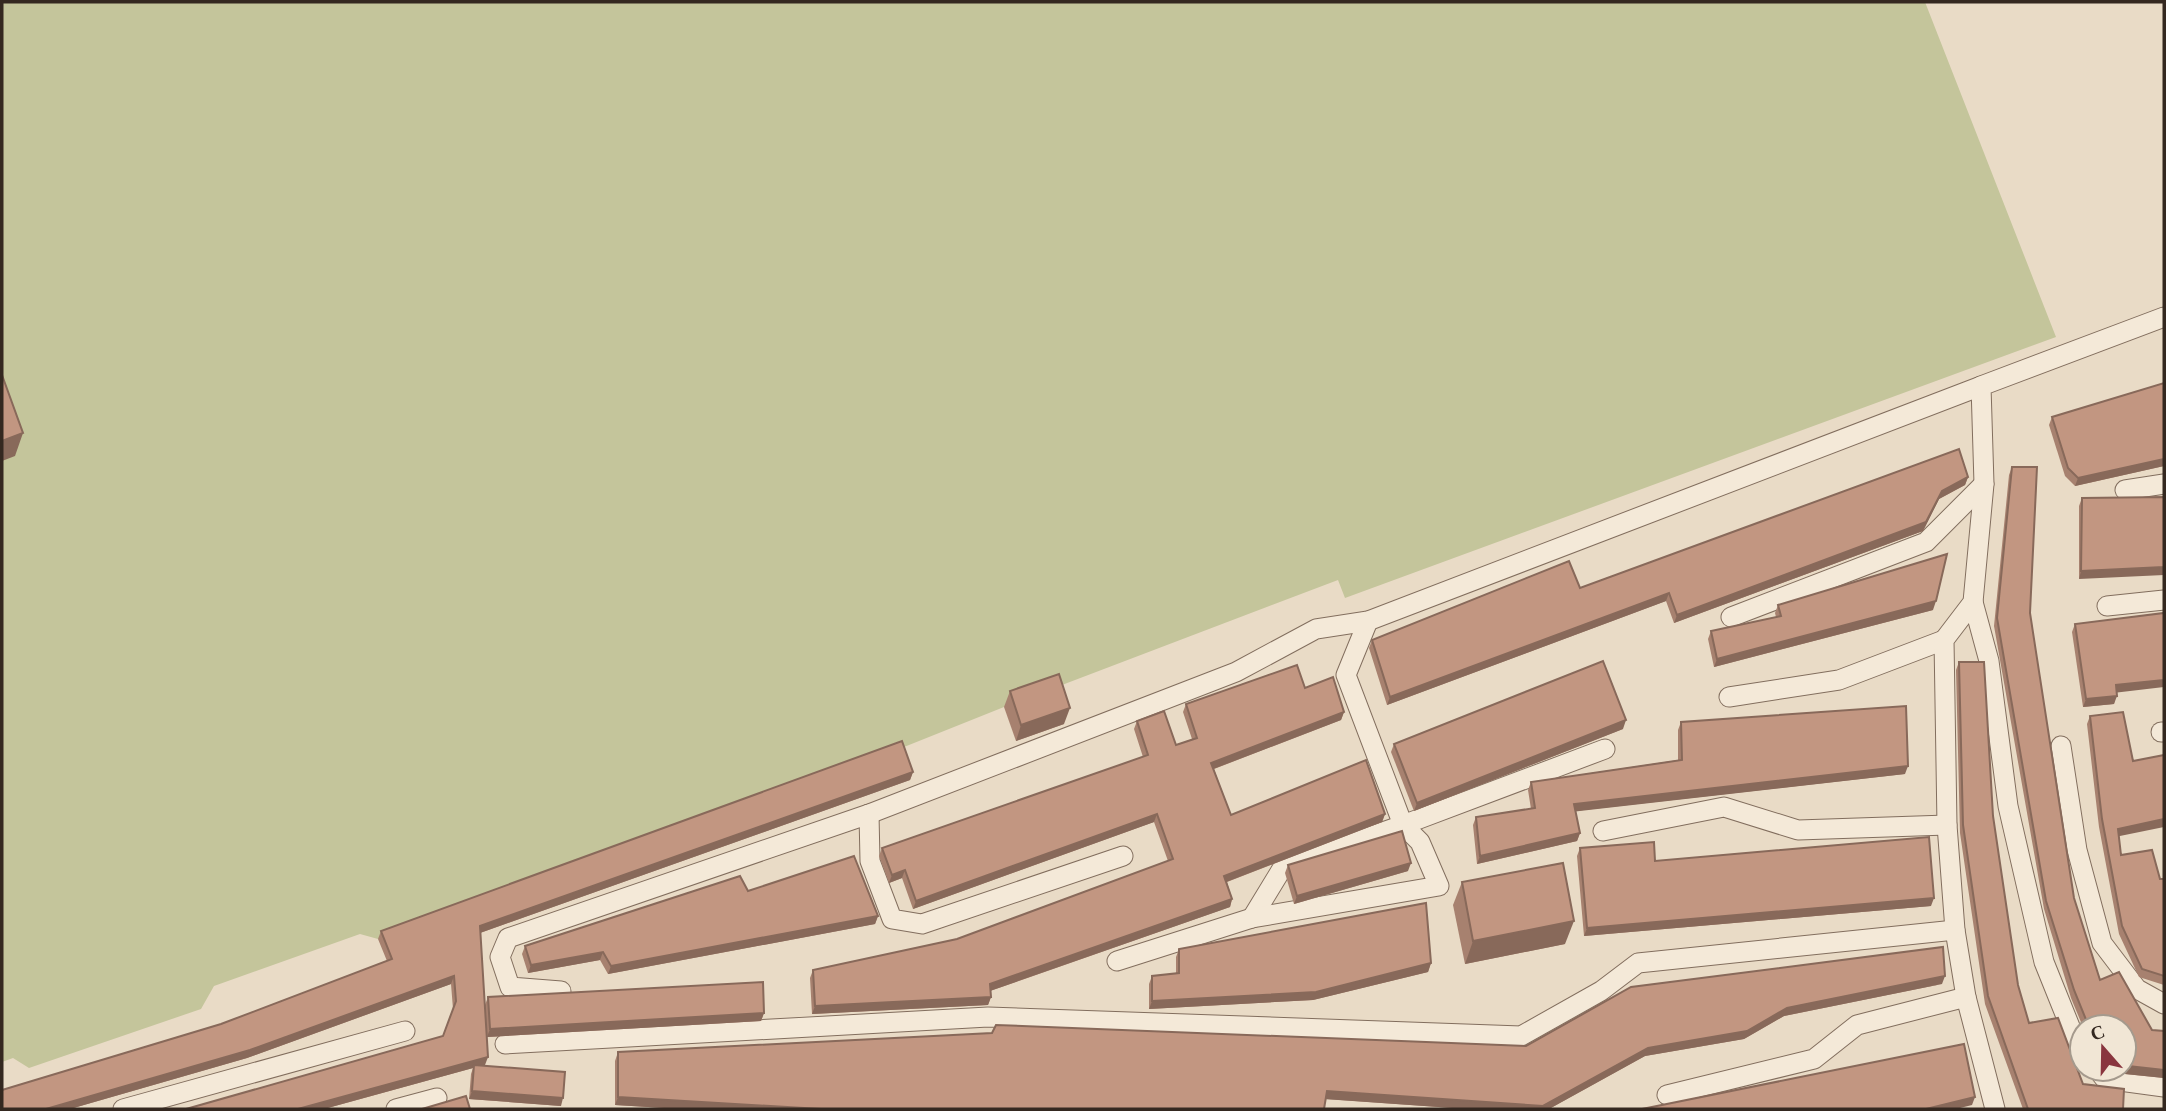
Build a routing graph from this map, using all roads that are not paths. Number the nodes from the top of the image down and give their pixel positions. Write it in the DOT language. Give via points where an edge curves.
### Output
graph roads {
  1 [pos="2164,317"];
  2 [pos="1981,386"];
  3 [pos="1984,484"];
  4 [pos="2164,484"];
  5 [pos="2125,490"];
  6 [pos="2164,600"];
  7 [pos="1973,602"];
  8 [pos="2108,606"];
  9 [pos="1731,617"];
  10 [pos="1368,621"];
  11 [pos="1944,640"];
  12 [pos="1729,697"];
  13 [pos="2061,746"];
  14 [pos="1605,749"];
  15 [pos="869,814"];
  16 [pos="1403,825"];
  17 [pos="1947,825"];
  18 [pos="1603,831"];
  19 [pos="1124,856"];
  20 [pos="1252,918"];
  21 [pos="1955,930"];
  22 [pos="1117,961"];
  23 [pos="561,991"];
  24 [pos="1966,997"];
  25 [pos="2164,1004"];
  26 [pos="2068,1022"];
  27 [pos="405,1031"];
  28 [pos="505,1044"];
  29 [pos="2134,1083"];
  30 [pos="2164,1087"];
  31 [pos="1667,1096"];
  32 [pos="437,1098"];
  33 [pos="123,1109"];
  34 [pos="396,1109"];
  35 [pos="1995,1109"];
  1 -- 2 [label="lane"];
  2 -- 3 [label="lane"];
  2 -- 10 [label="lane"];
  3 -- 7 [label="lane"];
  3 -- 9 [label="lane" via="1926,542"];
  4 -- 5 [label="lane"];
  6 -- 8 [label="lane"];
  7 -- 11 [label="lane"];
  7 -- 26 [label="lane" via="1989,661 2008,806 2044,962"];
  10 -- 15 [label="lane" via="1316,629 1236,672"];
  10 -- 16 [label="lane" via="1346,675"];
  11 -- 12 [label="lane" via="1839,680"];
  11 -- 17 [label="lane"];
  13 -- 25 [label="lane" via="2077,850 2102,943 2137,989"];
  14 -- 16 [label="lane"];
  15 -- 19 [label="lane" via="870,862 892,919 922,924"];
  15 -- 23 [label="lane" via="508,938 500,957 510,988"];
  16 -- 20 [label="lane" via="1283,867"];
  16 -- 20 [label="lane" via="1420,842 1439,886"];
  17 -- 18 [label="lane" via="1798,830 1724,807"];
  17 -- 21 [label="lane"];
  20 -- 22 [label="lane"];
  21 -- 24 [label="lane"];
  21 -- 28 [label="lane" via="1638,963 1601,991 1521,1036 988,1017"];
  24 -- 31 [label="lane" via="1857,1025 1814,1059"];
  24 -- 35 [label="lane"];
  27 -- 33 [label="lane"];
  29 -- 30 [label="lane"];
  32 -- 34 [label="lane"];
}
